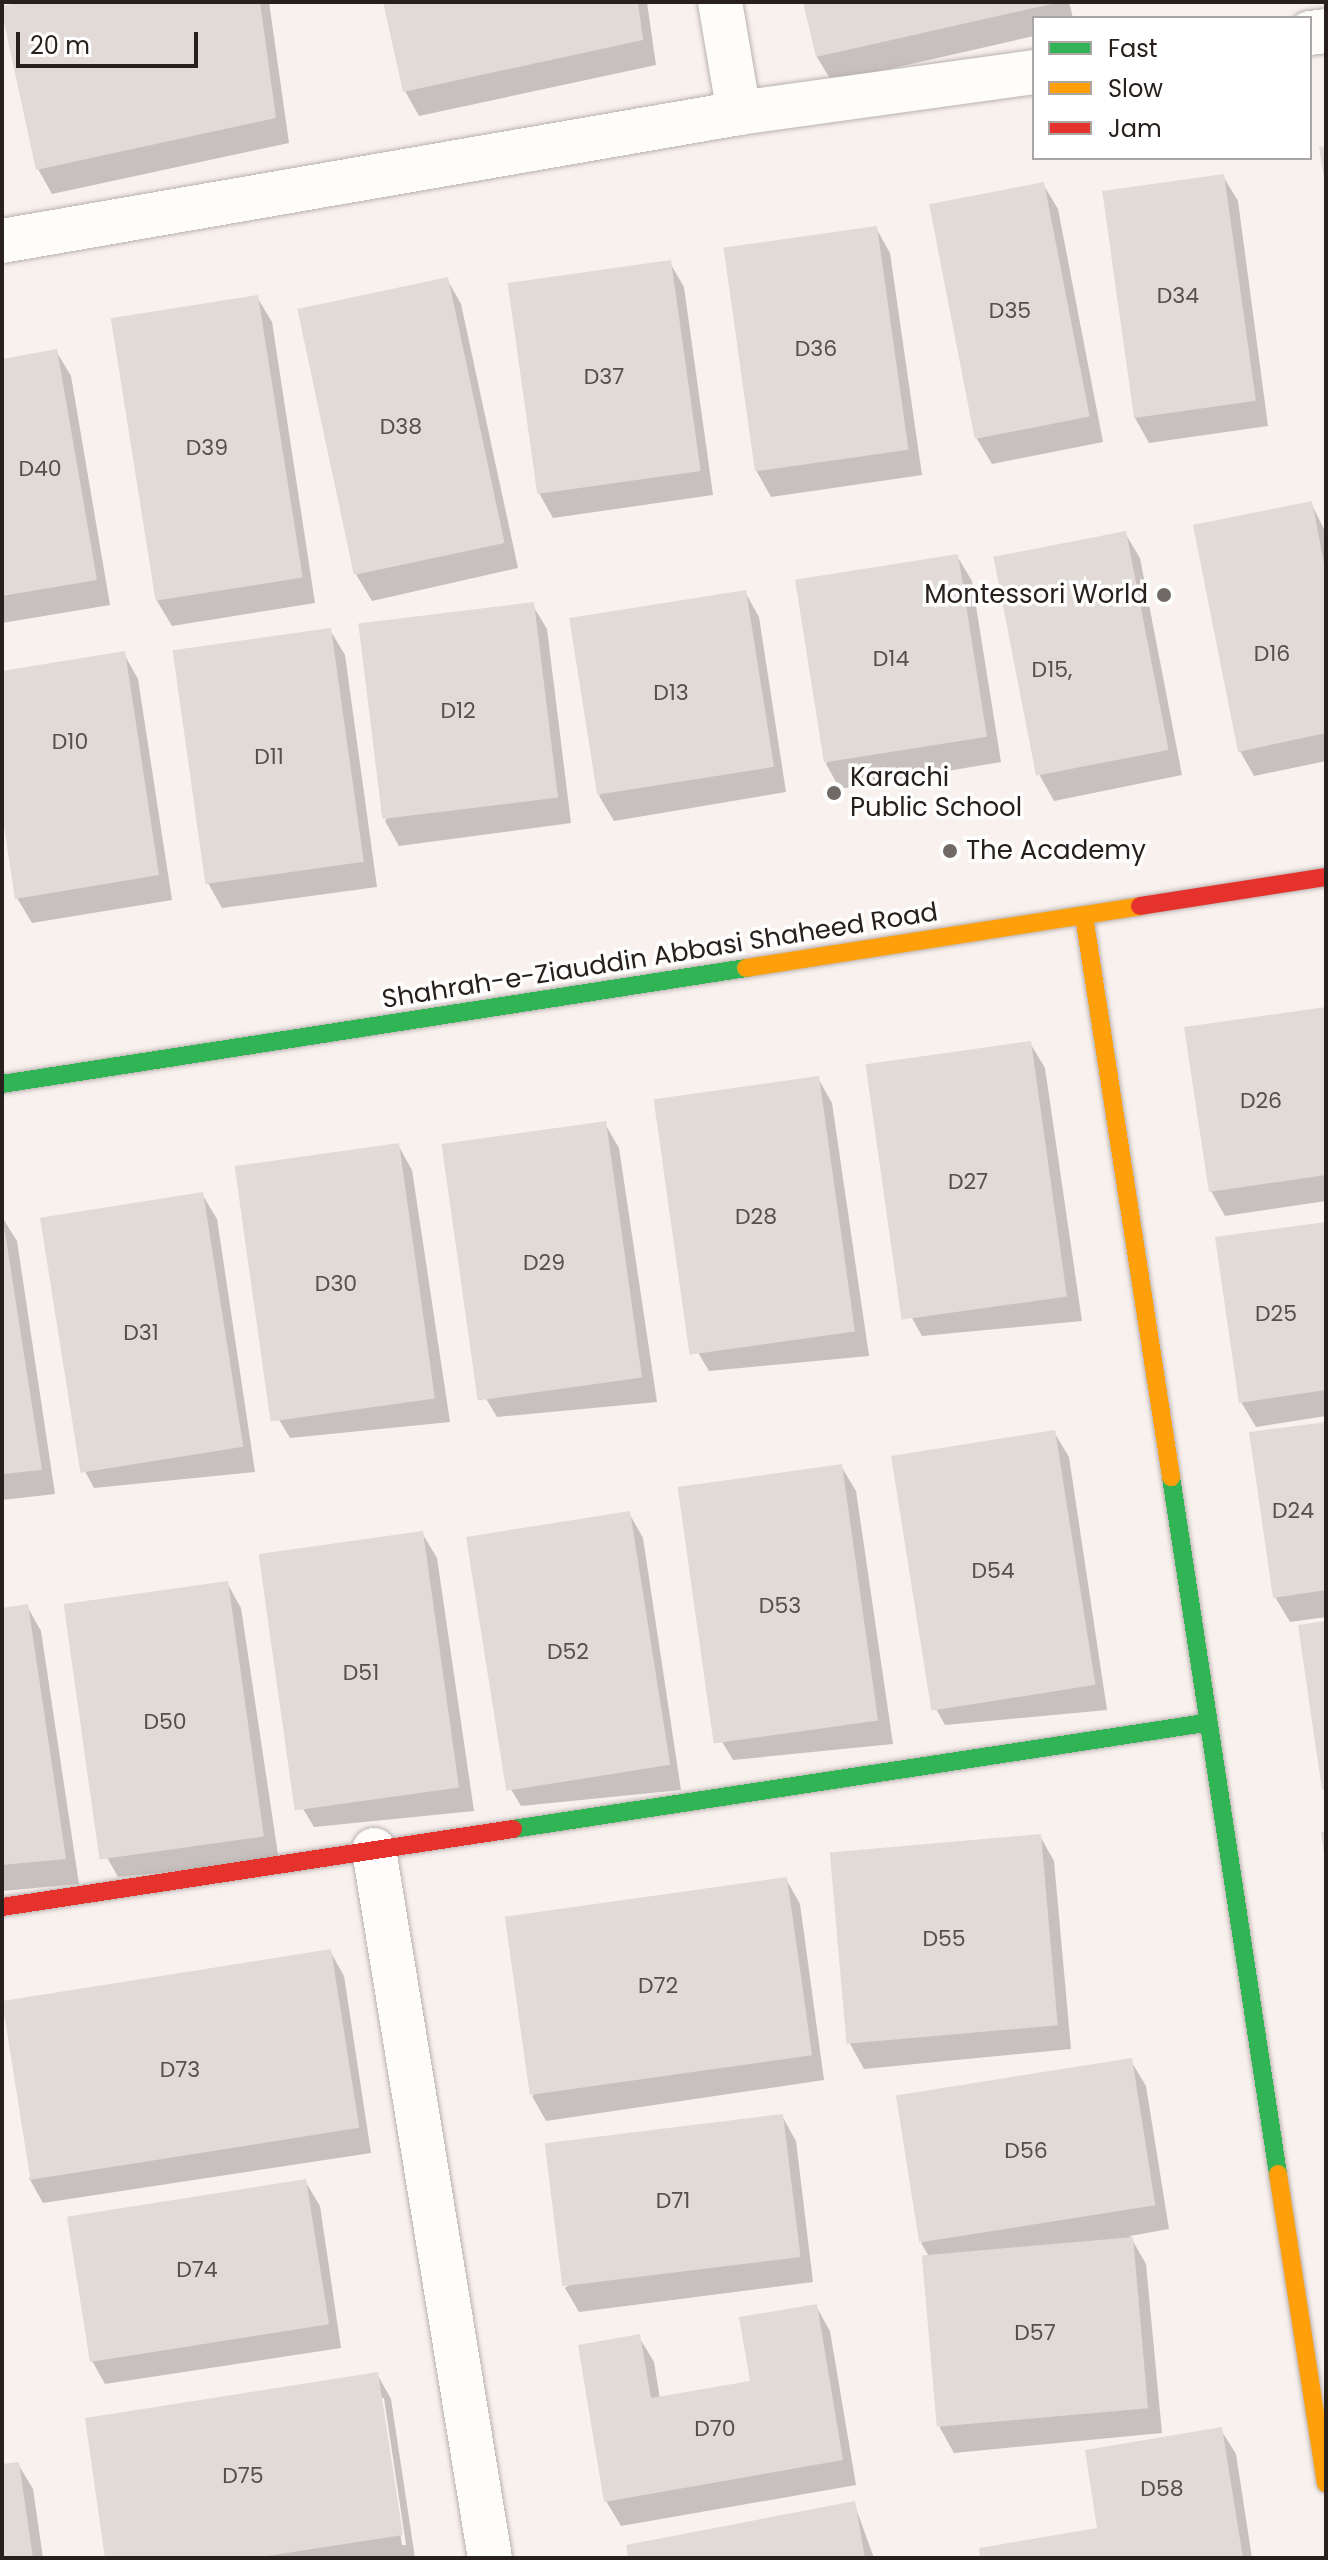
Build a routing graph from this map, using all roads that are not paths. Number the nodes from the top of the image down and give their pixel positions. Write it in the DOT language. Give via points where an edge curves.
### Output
graph roads {
  1 [pos="720,2"];
  2 [pos="1032,72"];
  3 [pos="739,113"];
  4 [pos="2,241"];
  5 [pos="1326,877"];
  6 [pos="1084,916"];
  7 [pos="2,1084"];
  8 [pos="1205,1723"];
  9 [pos="374,1850"];
  10 [pos="2,1907"];
  11 [pos="1326,2483"];
  12 [pos="490,2558"];
  1 -- 3 [label="street"];
  2 -- 3 [label="street"];
  3 -- 4 [label="street"];
  5 -- 6 [label="street, Shahrah-e-Ziauddin Abbasi Shaheed Road"];
  6 -- 7 [label="street, Shahrah-e-Ziauddin Abbasi Shaheed Road"];
  6 -- 8 [label="street"];
  8 -- 9 [label="street"];
  8 -- 11 [label="street"];
  9 -- 10 [label="street"];
  9 -- 12 [label="street"];
}
